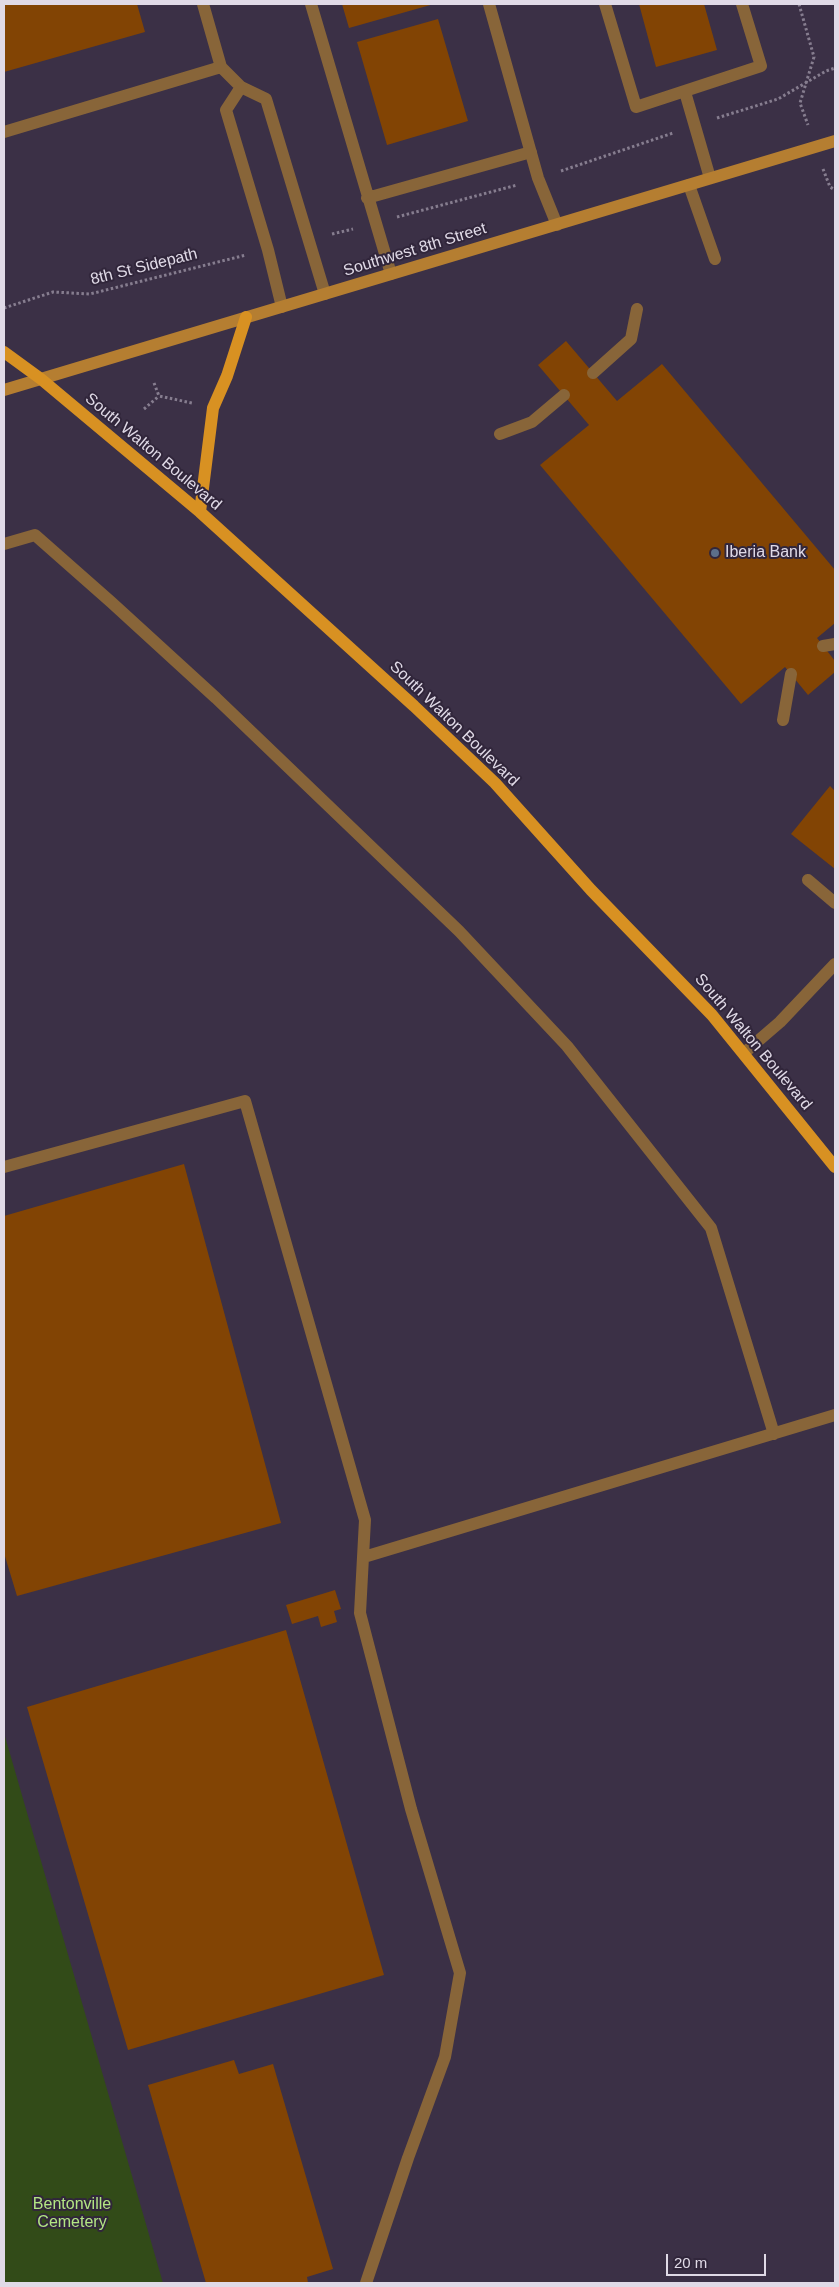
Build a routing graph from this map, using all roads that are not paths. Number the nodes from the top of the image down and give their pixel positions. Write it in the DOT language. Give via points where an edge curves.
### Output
graph roads {
  1 [pos="203,4"];
  2 [pos="311,4"];
  3 [pos="489,4"];
  4 [pos="605,4"];
  5 [pos="742,4"];
  6 [pos="221,67"];
  7 [pos="241,87"];
  8 [pos="685,92"];
  9 [pos="4,132"];
  10 [pos="835,141"];
  11 [pos="531,152"];
  12 [pos="710,178"];
  13 [pos="689,185"];
  14 [pos="367,198"];
  15 [pos="557,225"];
  16 [pos="716,259"];
  17 [pos="391,274"];
  18 [pos="325,294"];
  19 [pos="282,307"];
  20 [pos="637,309"];
  21 [pos="246,317"];
  22 [pos="4,352"];
  23 [pos="593,373"];
  24 [pos="41,379"];
  25 [pos="4,390"];
  26 [pos="564,395"];
  27 [pos="500,434"];
  28 [pos="200,512"];
  29 [pos="4,544"];
  30 [pos="791,674"];
  31 [pos="783,720"];
  32 [pos="808,880"];
  33 [pos="835,903"];
  34 [pos="835,964"];
  35 [pos="744,1053"];
  36 [pos="4,1167"];
  37 [pos="835,1167"];
  38 [pos="835,1415"];
  39 [pos="774,1434"];
  40 [pos="364,1557"];
  41 [pos="366,2283"];
  1 -- 6 [label="lane"];
  2 -- 14 [label="lane"];
  3 -- 11 [label="lane"];
  4 -- 8 [label="lane" via="636,108"];
  5 -- 8 [label="lane" via="761,66"];
  6 -- 7 [label="lane"];
  6 -- 9 [label="lane"];
  7 -- 18 [label="lane" via="266,99"];
  7 -- 19 [label="lane" via="226,110"];
  8 -- 12 [label="lane"];
  10 -- 12 [label="main road, Southwest 8th Street"];
  11 -- 14 [label="lane"];
  11 -- 15 [label="lane"];
  12 -- 13 [label="main road, Southwest 8th Street"];
  13 -- 15 [label="main road, Southwest 8th Street"];
  13 -- 16 [label="lane"];
  14 -- 17 [label="lane"];
  15 -- 17 [label="main road, Southwest 8th Street"];
  17 -- 18 [label="main road, Southwest 8th Street"];
  18 -- 19 [label="main road, Southwest 8th Street"];
  19 -- 21 [label="main road, Southwest 8th Street"];
  20 -- 23 [label="lane" via="631,339"];
  21 -- 24 [label="main road, Southwest 8th Street"];
  21 -- 28 [label="main road" via="213,408"];
  22 -- 24 [label="main road, South Walton Boulevard"];
  24 -- 25 [label="main road, Southwest 8th Street"];
  24 -- 28 [label="main road, South Walton Boulevard"];
  26 -- 27 [label="lane" via="532,422"];
  28 -- 35 [label="main road, South Walton Boulevard" via="495,783"];
  29 -- 39 [label="lane" via="35,535 111,602 452,924 567,1046 711,1228"];
  30 -- 31 [label="lane"];
  32 -- 33 [label="lane"];
  34 -- 35 [label="lane" via="780,1022"];
  35 -- 37 [label="main road, South Walton Boulevard"];
  36 -- 40 [label="lane" via="245,1101 365,1520"];
  38 -- 39 [label="lane"];
  39 -- 40 [label="lane"];
  40 -- 41 [label="lane" via="360,1613 411,1809 460,1973 445,2057"];
}
